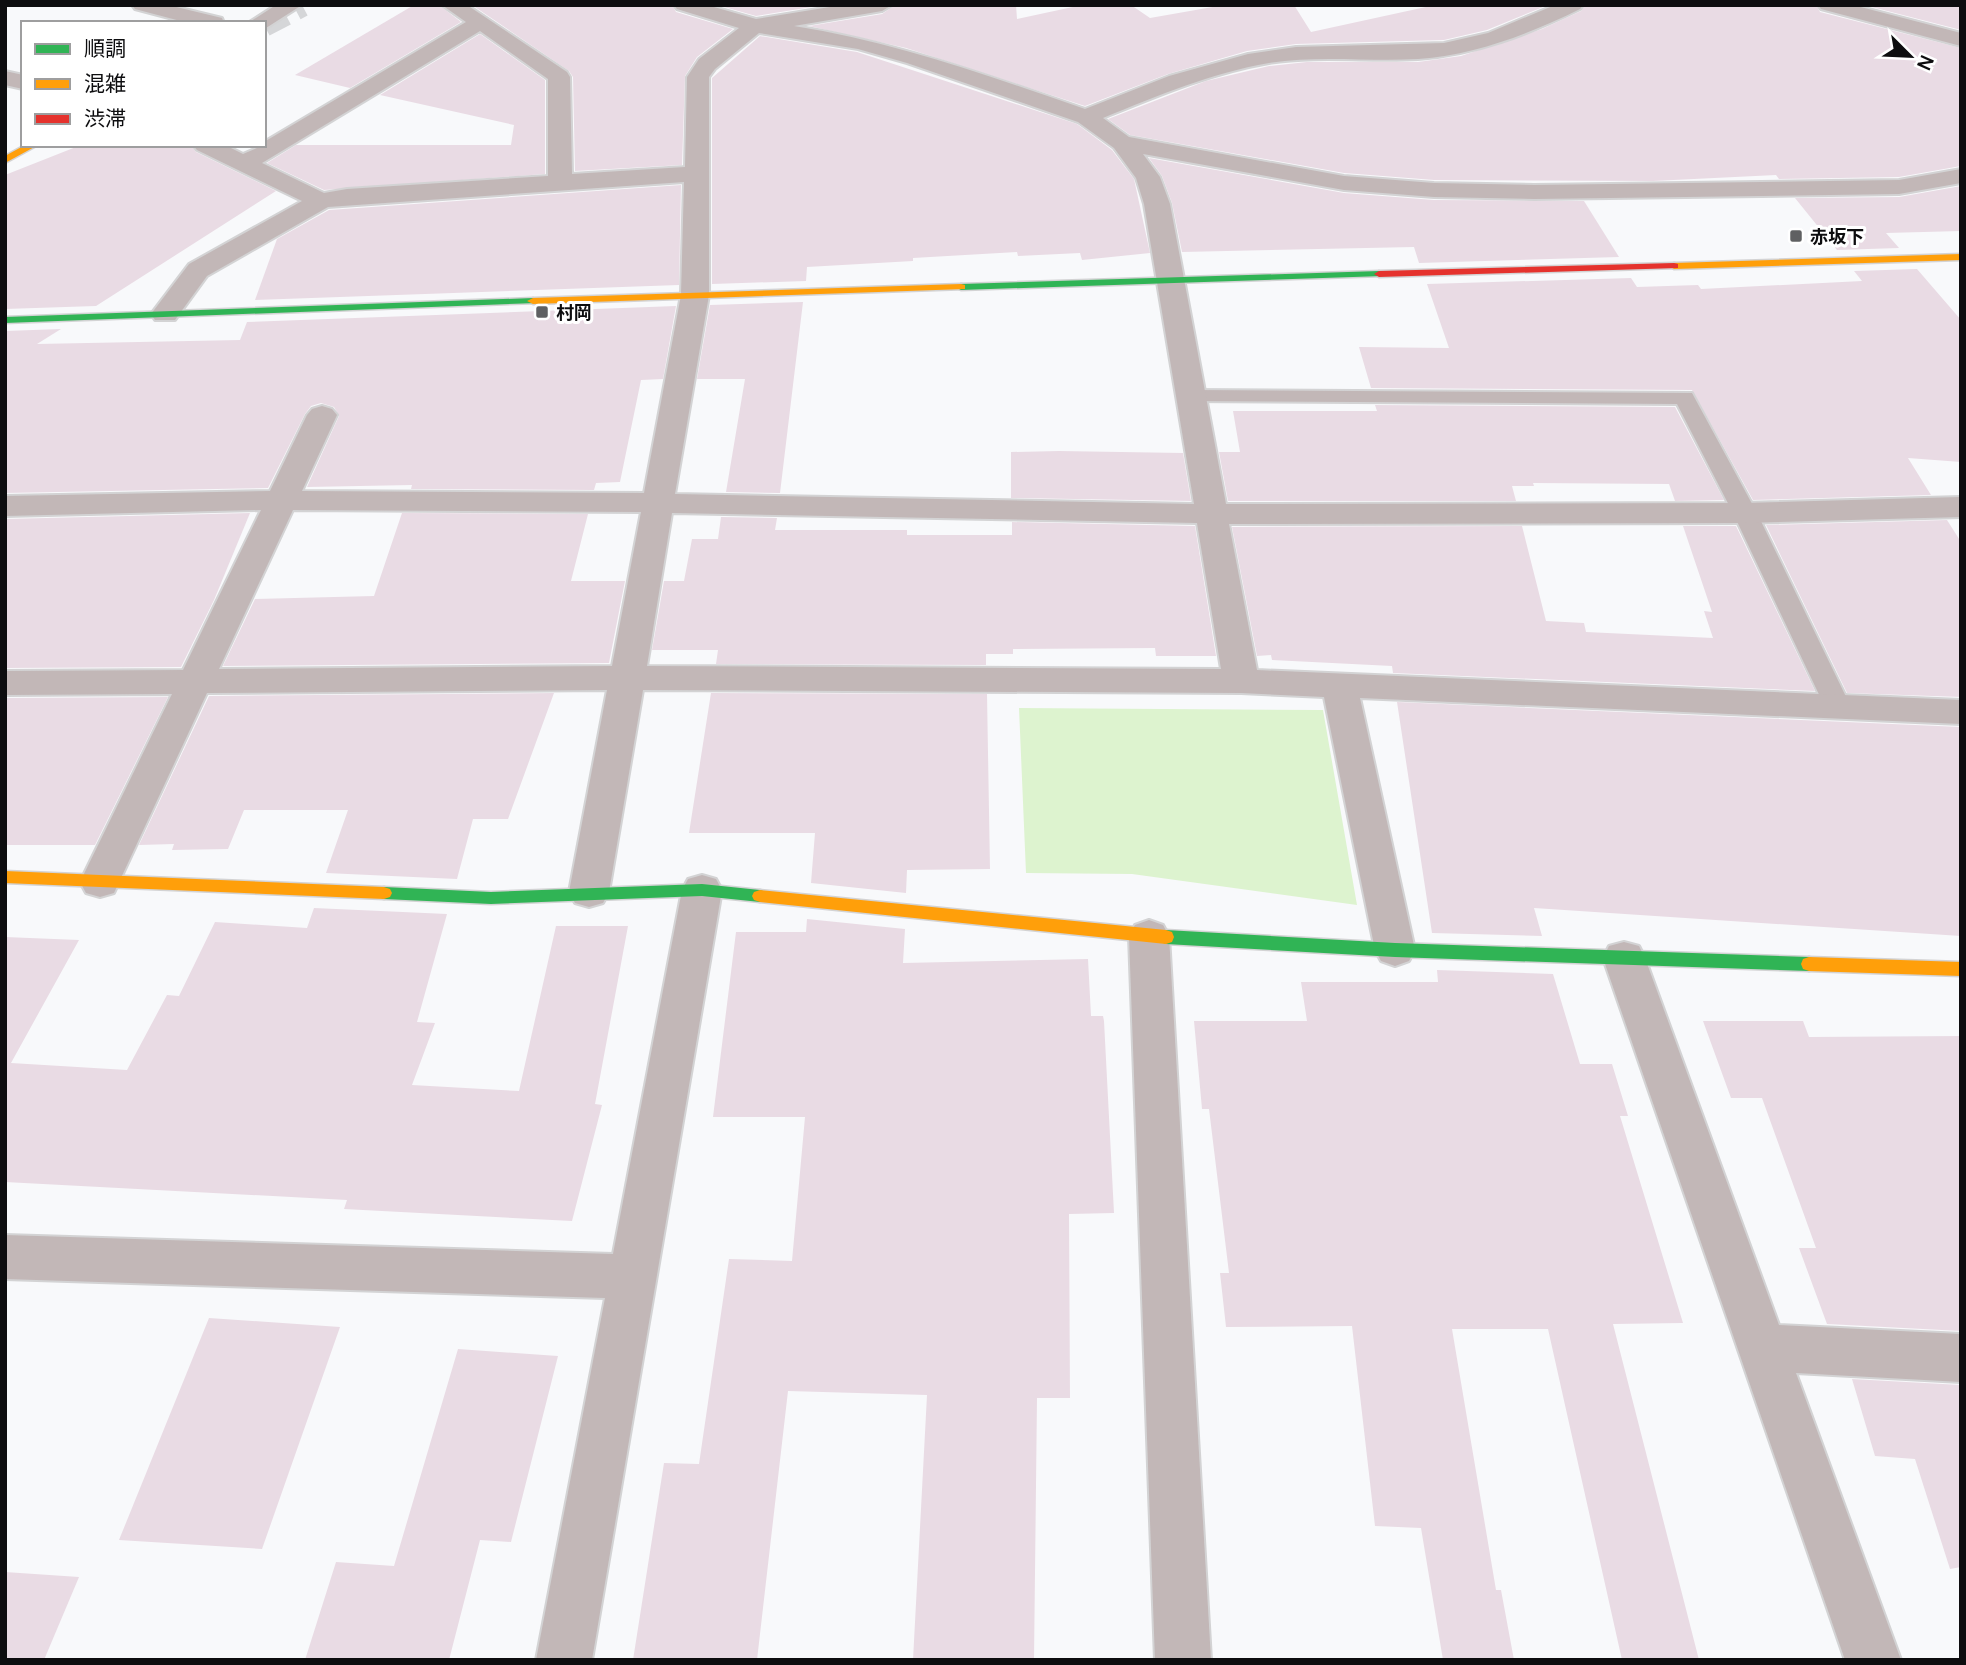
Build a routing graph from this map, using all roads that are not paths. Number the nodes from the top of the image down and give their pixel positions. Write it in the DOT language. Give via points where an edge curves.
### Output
graph roads {
  1 [pos="142,5"];
  2 [pos="292,5"];
  3 [pos="452,5"];
  4 [pos="684,5"];
  5 [pos="882,5"];
  6 [pos="1573,5"];
  7 [pos="1828,5"];
  8 [pos="206,21"];
  9 [pos="262,21"];
  10 [pos="481,22"];
  11 [pos="755,26"];
  12 [pos="1961,40"];
  13 [pos="1086,117"];
  14 [pos="1122,143"];
  15 [pos="29,147"];
  16 [pos="209,147"];
  17 [pos="5,160"];
  18 [pos="244,164"];
  19 [pos="698,173"];
  20 [pos="1960,177"];
  21 [pos="560,181"];
  22 [pos="321,201"];
  23 [pos="1961,257"];
  24 [pos="1170,282"];
  25 [pos="695,295"];
  26 [pos="165,314"];
  27 [pos="5,320"];
  28 [pos="1191,396"];
  29 [pos="322,415"];
  30 [pos="282,500"];
  31 [pos="658,503"];
  32 [pos="5,506"];
  33 [pos="1961,507"];
  34 [pos="1745,513"];
  35 [pos="1212,514"];
  36 [pos="627,678"];
  37 [pos="1241,681"];
  38 [pos="5,683"];
  39 [pos="195,684"];
  40 [pos="1339,684"];
  41 [pos="1838,705"];
  42 [pos="1961,712"];
  43 [pos="5,877"];
  44 [pos="100,882"];
  45 [pos="702,890"];
  46 [pos="589,892"];
  47 [pos="1149,936"];
  48 [pos="1395,950"];
  49 [pos="1624,958"];
  50 [pos="1961,969"];
  51 [pos="5,1257"];
  52 [pos="632,1278"];
  53 [pos="1765,1348"];
  54 [pos="1961,1358"];
  55 [pos="564,1660"];
  56 [pos="1183,1660"];
  57 [pos="1873,1660"];
  1 -- 8 [label="street"];
  2 -- 9 [label="street"];
  3 -- 10 [label="street"];
  4 -- 11 [label="street"];
  5 -- 11 [label="street"];
  6 -- 13 [label="street" via="1466,46 1275,56 1225,65"];
  7 -- 12 [label="street"];
  10 -- 18 [label="street"];
  10 -- 21 [label="street" via="559,77"];
  11 -- 13 [label="street" via="860,43 915,58"];
  11 -- 19 [label="street" via="707,64 698,77"];
  13 -- 14 [label="street"];
  14 -- 20 [label="street" via="1344,183 1434,190 1899,187"];
  14 -- 24 [label="street" via="1149,177"];
  15 -- 17 [label="street"];
  16 -- 18 [label="street"];
  18 -- 22 [label="street"];
  19 -- 21 [label="street"];
  19 -- 25 [label="street"];
  21 -- 22 [label="street"];
  22 -- 26 [label="street" via="198,270"];
  23 -- 24 [label="street"];
  24 -- 25 [label="street"];
  24 -- 28 [label="street"];
  25 -- 26 [label="street"];
  25 -- 31 [label="street"];
  26 -- 27 [label="street"];
  28 -- 34 [label="lane" via="1684,398"];
  28 -- 35 [label="street"];
  29 -- 30 [label="street"];
  30 -- 31 [label="street"];
  30 -- 32 [label="street"];
  30 -- 39 [label="street"];
  31 -- 35 [label="street"];
  31 -- 36 [label="street"];
  33 -- 34 [label="street"];
  34 -- 35 [label="street"];
  34 -- 41 [label="lane"];
  35 -- 37 [label="street"];
  36 -- 37 [label="street"];
  36 -- 39 [label="street"];
  36 -- 46 [label="street"];
  37 -- 40 [label="street"];
  38 -- 39 [label="street"];
  39 -- 44 [label="street"];
  40 -- 41 [label="street"];
  40 -- 48 [label="street"];
  41 -- 42 [label="street"];
  43 -- 44 [label="street"];
  44 -- 46 [label="street" via="491,898"];
  45 -- 46 [label="street"];
  45 -- 47 [label="street"];
  45 -- 52 [label="street"];
  47 -- 48 [label="street"];
  47 -- 56 [label="street"];
  48 -- 49 [label="street"];
  49 -- 50 [label="street"];
  49 -- 53 [label="street"];
  51 -- 52 [label="street"];
  52 -- 55 [label="street"];
  53 -- 54 [label="street"];
  53 -- 57 [label="street"];
}
